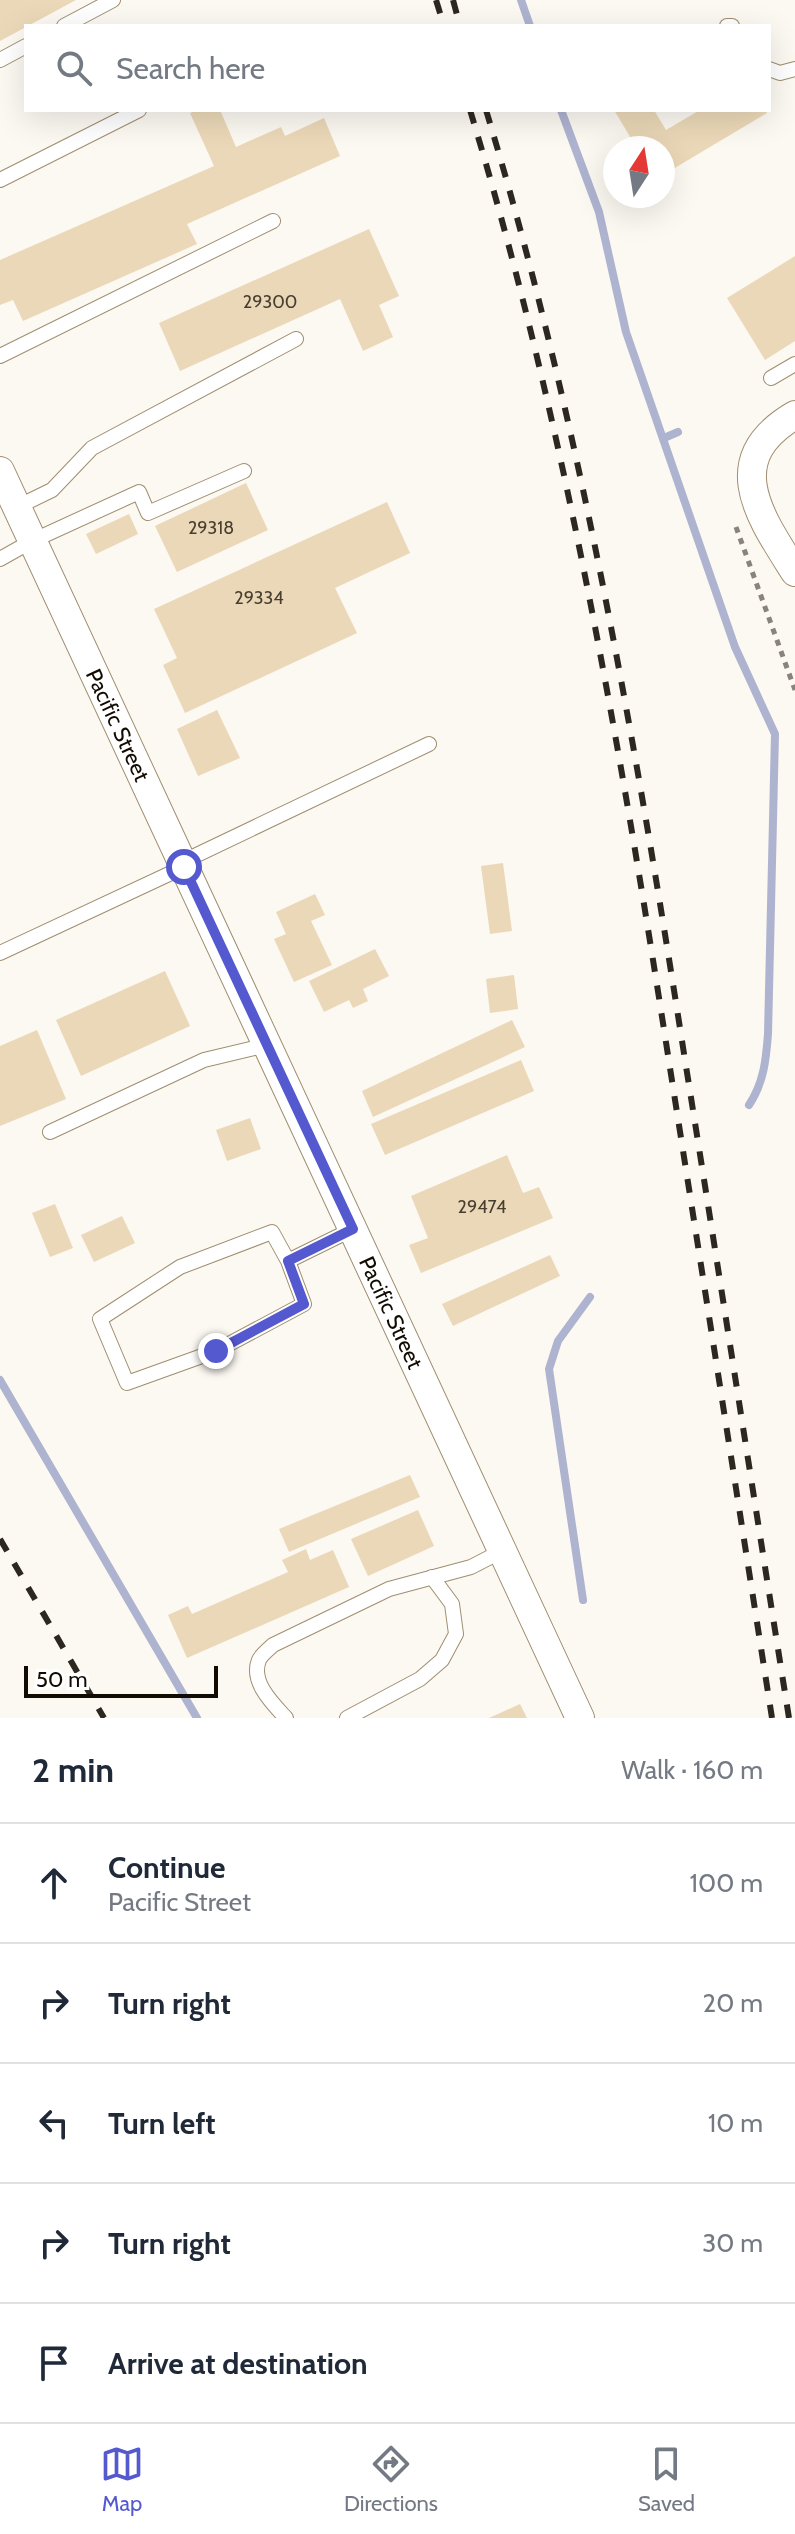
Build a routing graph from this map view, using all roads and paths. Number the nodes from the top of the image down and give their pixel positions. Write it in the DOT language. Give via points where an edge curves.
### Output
graph roads {
  1 [pos="113,0"];
  2 [pos="68,24"];
  3 [pos="24,47"];
  4 [pos="0,60"];
  5 [pos="795,69"];
  6 [pos="771,70"];
  7 [pos="135,112"];
  8 [pos="0,180"];
  9 [pos="273,221"];
  10 [pos="296,339"];
  11 [pos="0,356"];
  12 [pos="795,364"];
  13 [pos="771,378"];
  14 [pos="795,415"];
  15 [pos="0,471"];
  16 [pos="244,471"];
  17 [pos="17,507"];
  18 [pos="32,541"];
  19 [pos="0,559"];
  20 [pos="795,572"];
  21 [pos="429,744"];
  22 [pos="183,865"];
  23 [pos="0,953"];
  24 [pos="267,1045"];
  25 [pos="50,1132"];
  26 [pos="353,1229"];
  27 [pos="288,1261"];
  28 [pos="502,1551"];
  29 [pos="432,1577"];
  30 [pos="286,1718"];
  31 [pos="347,1718"];
  32 [pos="580,1718"];
  1 -- 2 [label="lane"];
  3 -- 4 [label="lane"];
  5 -- 6 [label="lane"];
  7 -- 8 [label="lane"];
  9 -- 11 [label="lane"];
  10 -- 17 [label="lane" via="92,448 52,490"];
  12 -- 13 [label="lane"];
  14 -- 20 [label="street" via="766,438 752,490 761,518"];
  15 -- 17 [label="street, Pacific Street"];
  16 -- 18 [label="lane" via="148,513 139,492"];
  17 -- 18 [label="street, Pacific Street"];
  18 -- 19 [label="lane"];
  18 -- 22 [label="street, Pacific Street"];
  21 -- 22 [label="lane"];
  22 -- 23 [label="lane"];
  22 -- 24 [label="street, Pacific Street"];
  24 -- 25 [label="lane" via="204,1060"];
  24 -- 26 [label="street, Pacific Street"];
  26 -- 27 [label="lane"];
  26 -- 28 [label="street, Pacific Street"];
  27 -- 27 [label="lane" via="272,1232 180,1267 100,1319 127,1383 216,1351 304,1304"];
  28 -- 29 [label="lane" via="471,1567"];
  28 -- 32 [label="street, Pacific Street"];
  29 -- 30 [label="lane" via="389,1589 273,1645 259,1660 258,1677 267,1698"];
  29 -- 31 [label="lane" via="452,1604 456,1634 442,1660 420,1679"];
}
